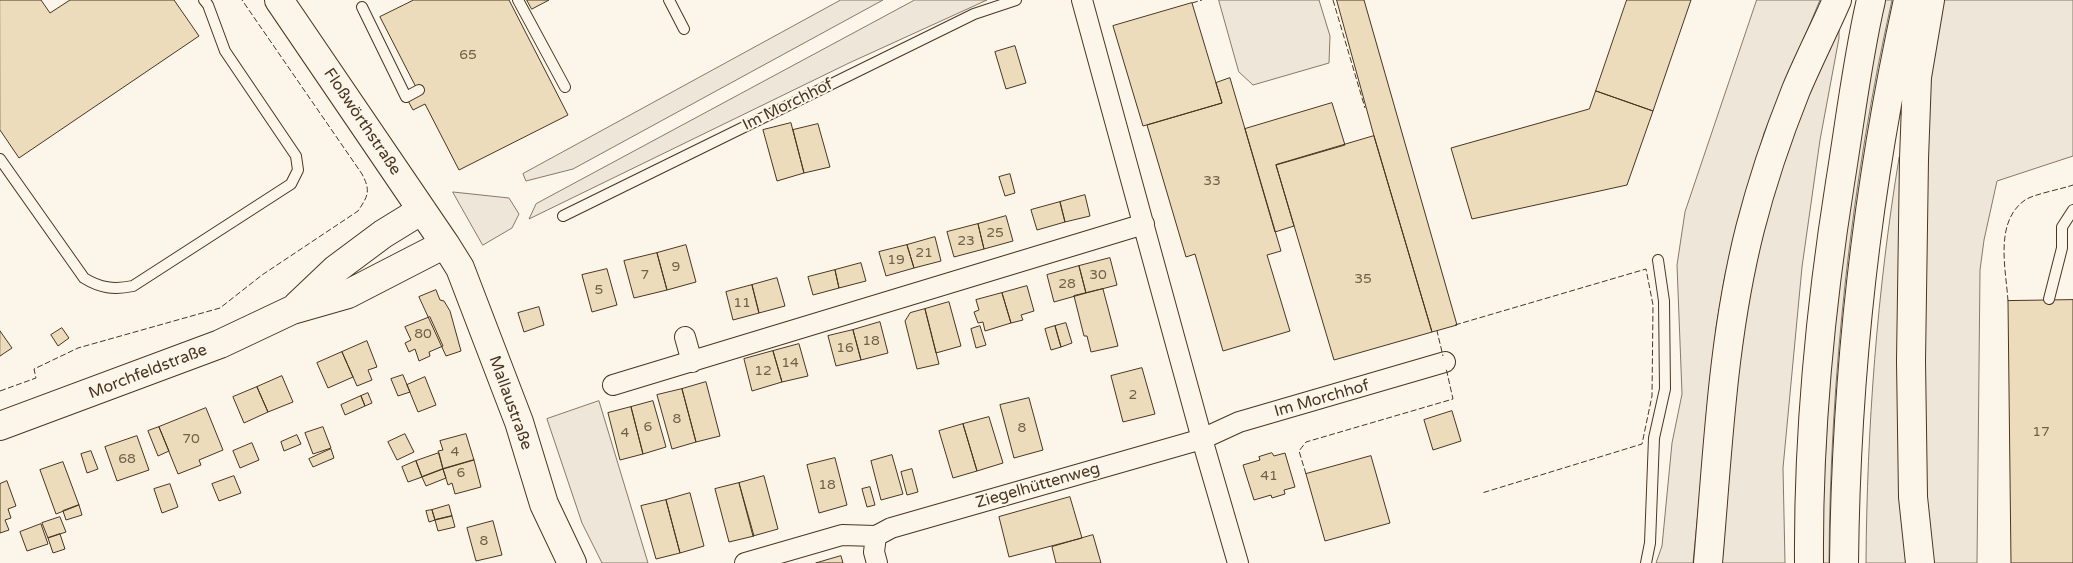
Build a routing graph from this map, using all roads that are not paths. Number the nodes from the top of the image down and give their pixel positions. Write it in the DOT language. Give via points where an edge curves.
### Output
graph roads {
  1 [pos="204,0"];
  2 [pos="279,0"];
  3 [pos="518,0"];
  4 [pos="669,0"];
  5 [pos="1016,0"];
  6 [pos="1082,0"];
  7 [pos="1837,0"];
  8 [pos="1871,0"];
  9 [pos="1908,0"];
  10 [pos="1930,0"];
  11 [pos="362,7"];
  12 [pos="684,29"];
  13 [pos="565,87"];
  14 [pos="419,90"];
  15 [pos="0,159"];
  16 [pos="422,210"];
  17 [pos="2073,210"];
  18 [pos="562,216"];
  19 [pos="1144,224"];
  20 [pos="445,244"];
  21 [pos="1658,260"];
  22 [pos="2049,299"];
  23 [pos="292,310"];
  24 [pos="685,337"];
  25 [pos="692,362"];
  26 [pos="1445,362"];
  27 [pos="613,386"];
  28 [pos="0,426"];
  29 [pos="1202,439"];
  30 [pos="876,536"];
  31 [pos="572,563"];
  32 [pos="745,563"];
  33 [pos="878,563"];
  34 [pos="1238,563"];
  35 [pos="1646,563"];
  36 [pos="1708,563"];
  37 [pos="1809,563"];
  38 [pos="1844,563"];
  39 [pos="1920,563"];
  1 -- 15 [label="lane" via="225,51 296,156 298,170 291,184 133,286 108,289 84,278"];
  2 -- 16 [label="main road, Floßwörthstraße"];
  3 -- 13 [label="lane"];
  4 -- 12 [label="lane"];
  5 -- 18 [label="lane, Im Morchhof" via="974,14"];
  6 -- 19 [label="street"];
  7 -- 36 [label="main road" via="1796,90 1749,230 1722,381"];
  8 -- 37 [label="main road" via="1853,94 1819,326 1811,438"];
  9 -- 38 [label="main road" via="1877,155 1863,263 1848,425"];
  10 -- 39 [label="main road" via="1917,77 1914,159 1913,497"];
  11 -- 14 [label="lane" via="406,97"];
  16 -- 20 [label="main road, Floßwörthstraße"];
  16 -- 23 [label="main road, Morchfeldstraße" via="336,269"];
  17 -- 22 [label="lane" via="2062,227 2062,248"];
  19 -- 25 [label="street"];
  19 -- 29 [label="street"];
  20 -- 23 [label="main road, Morchfeldstraße" via="348,294"];
  20 -- 31 [label="main road, Mallaustraße" via="460,268 519,422 544,504"];
  21 -- 35 [label="lane" via="1664,301 1665,389 1654,438 1650,543"];
  23 -- 28 [label="main road, Morchfeldstraße" via="220,344"];
  24 -- 25 [label="street"];
  25 -- 27 [label="street"];
  26 -- 29 [label="street, Im Morchhof" via="1238,422"];
  29 -- 30 [label="street, Ziegelhüttenweg" via="891,528"];
  29 -- 34 [label="street"];
  30 -- 32 [label="street, Ziegelhüttenweg" via="842,535"];
  30 -- 33 [label="street" via="874,552"];
}
